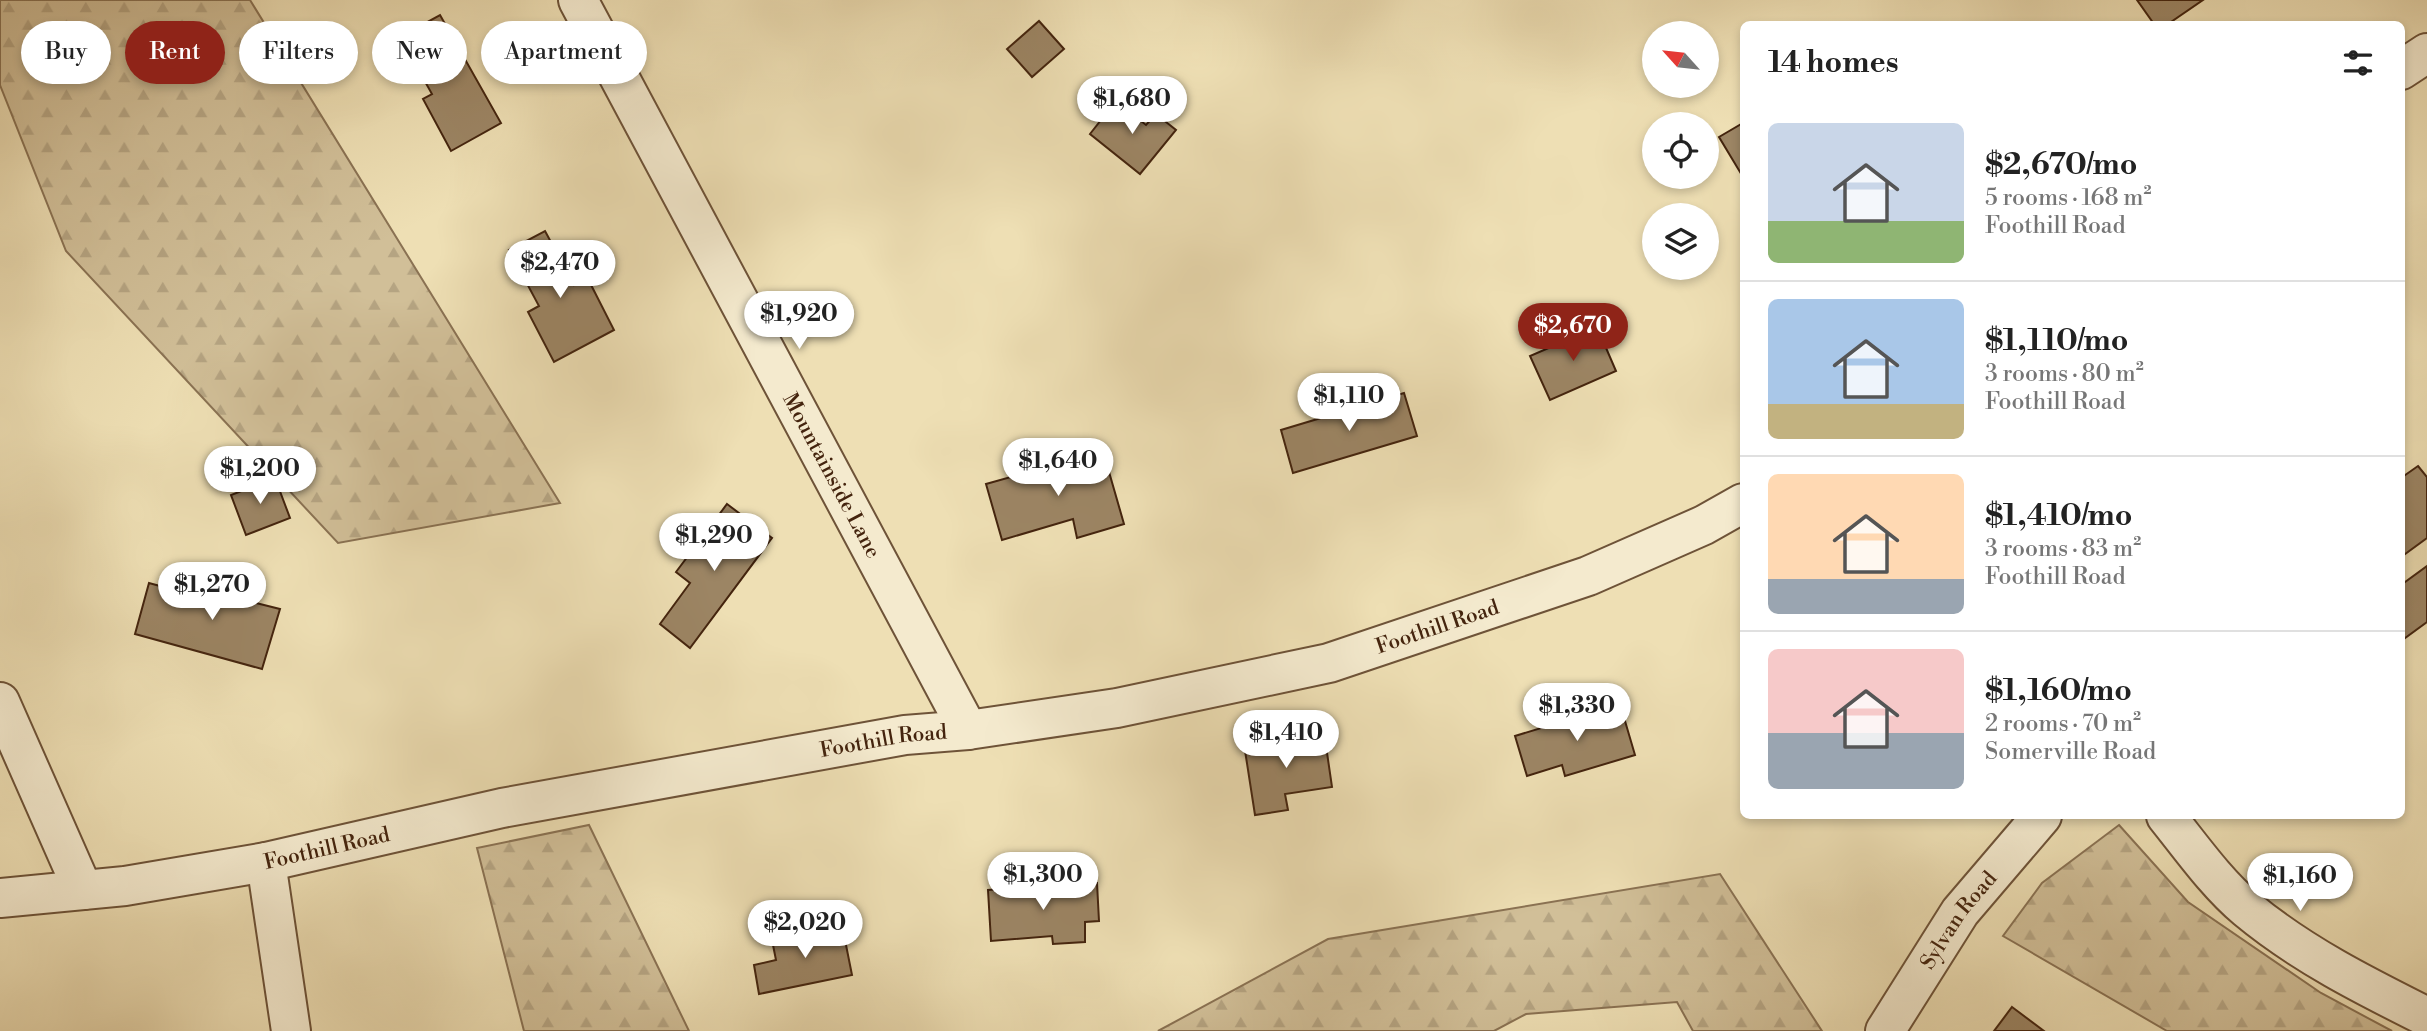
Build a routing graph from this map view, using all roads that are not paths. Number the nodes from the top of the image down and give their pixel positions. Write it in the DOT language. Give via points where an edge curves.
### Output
graph roads {
  1 [pos="578,0"];
  2 [pos="2427,53"];
  3 [pos="2405,68"];
  4 [pos="1740,505"];
  5 [pos="0,702"];
  6 [pos="968,730"];
  7 [pos="2039,819"];
  8 [pos="2168,819"];
  9 [pos="265,862"];
  10 [pos="83,890"];
  11 [pos="0,898"];
  12 [pos="2427,1017"];
  13 [pos="291,1031"];
  14 [pos="1885,1031"];
  1 -- 6 [label="street, Mountainside Lane"];
  2 -- 3 [label="street"];
  4 -- 6 [label="street, Foothill Road" via="1588,576 1329,663 1117,708"];
  5 -- 10 [label="street"];
  6 -- 9 [label="street, Foothill Road" via="905,735 502,808"];
  7 -- 14 [label="street, Sylvan Road" via="1960,912"];
  8 -- 12 [label="street" via="2245,908 2358,982"];
  9 -- 10 [label="street, Foothill Road"];
  9 -- 13 [label="street"];
  10 -- 11 [label="street, Foothill Road"];
}
